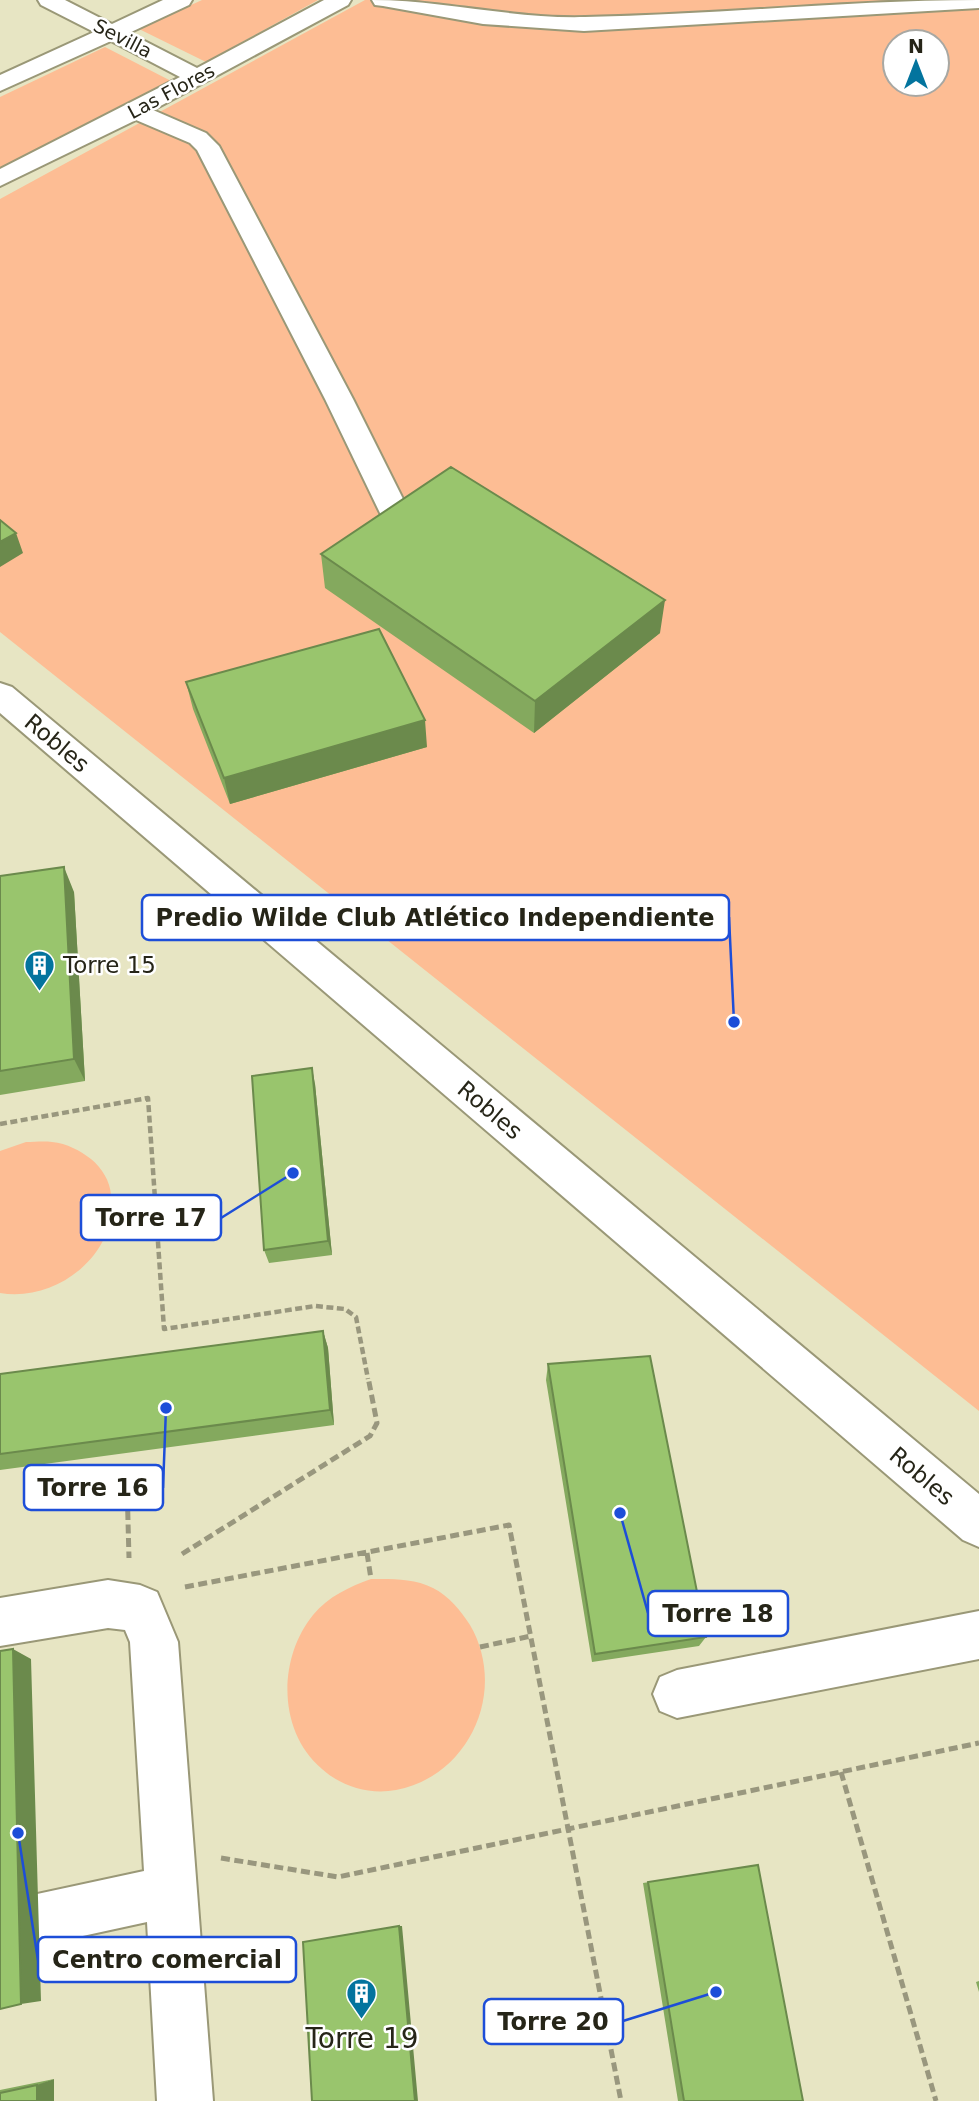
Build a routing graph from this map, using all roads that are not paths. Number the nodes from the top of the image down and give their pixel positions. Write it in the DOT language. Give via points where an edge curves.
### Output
graph roads {
  1 [pos="50,0"];
  2 [pos="181,0"];
  3 [pos="340,0"];
  4 [pos="383,0"];
  5 [pos="979,2"];
  6 [pos="111,32"];
  7 [pos="197,77"];
  8 [pos="0,84"];
  9 [pos="135,111"];
  10 [pos="0,179"];
  11 [pos="395,513"];
  12 [pos="0,695"];
  13 [pos="979,1524"];
  14 [pos="0,1622"];
  15 [pos="979,1635"];
  16 [pos="677,1693"];
  17 [pos="171,1891"];
  18 [pos="0,1928"];
  19 [pos="185,2101"];
  1 -- 6 [label="street, Sevilla"];
  2 -- 6 [label="street"];
  3 -- 7 [label="street, Las Flores"];
  4 -- 5 [label="street" via="481,18 584,24"];
  6 -- 7 [label="street, Sevilla"];
  6 -- 8 [label="street"];
  7 -- 9 [label="street, Las Flores"];
  9 -- 10 [label="street, Las Flores"];
  9 -- 11 [label="street" via="207,146"];
  12 -- 13 [label="street, Robles"];
  14 -- 17 [label="street" via="108,1604 140,1609 154,1642"];
  15 -- 16 [label="street"];
  17 -- 18 [label="street"];
  17 -- 19 [label="street"];
}
